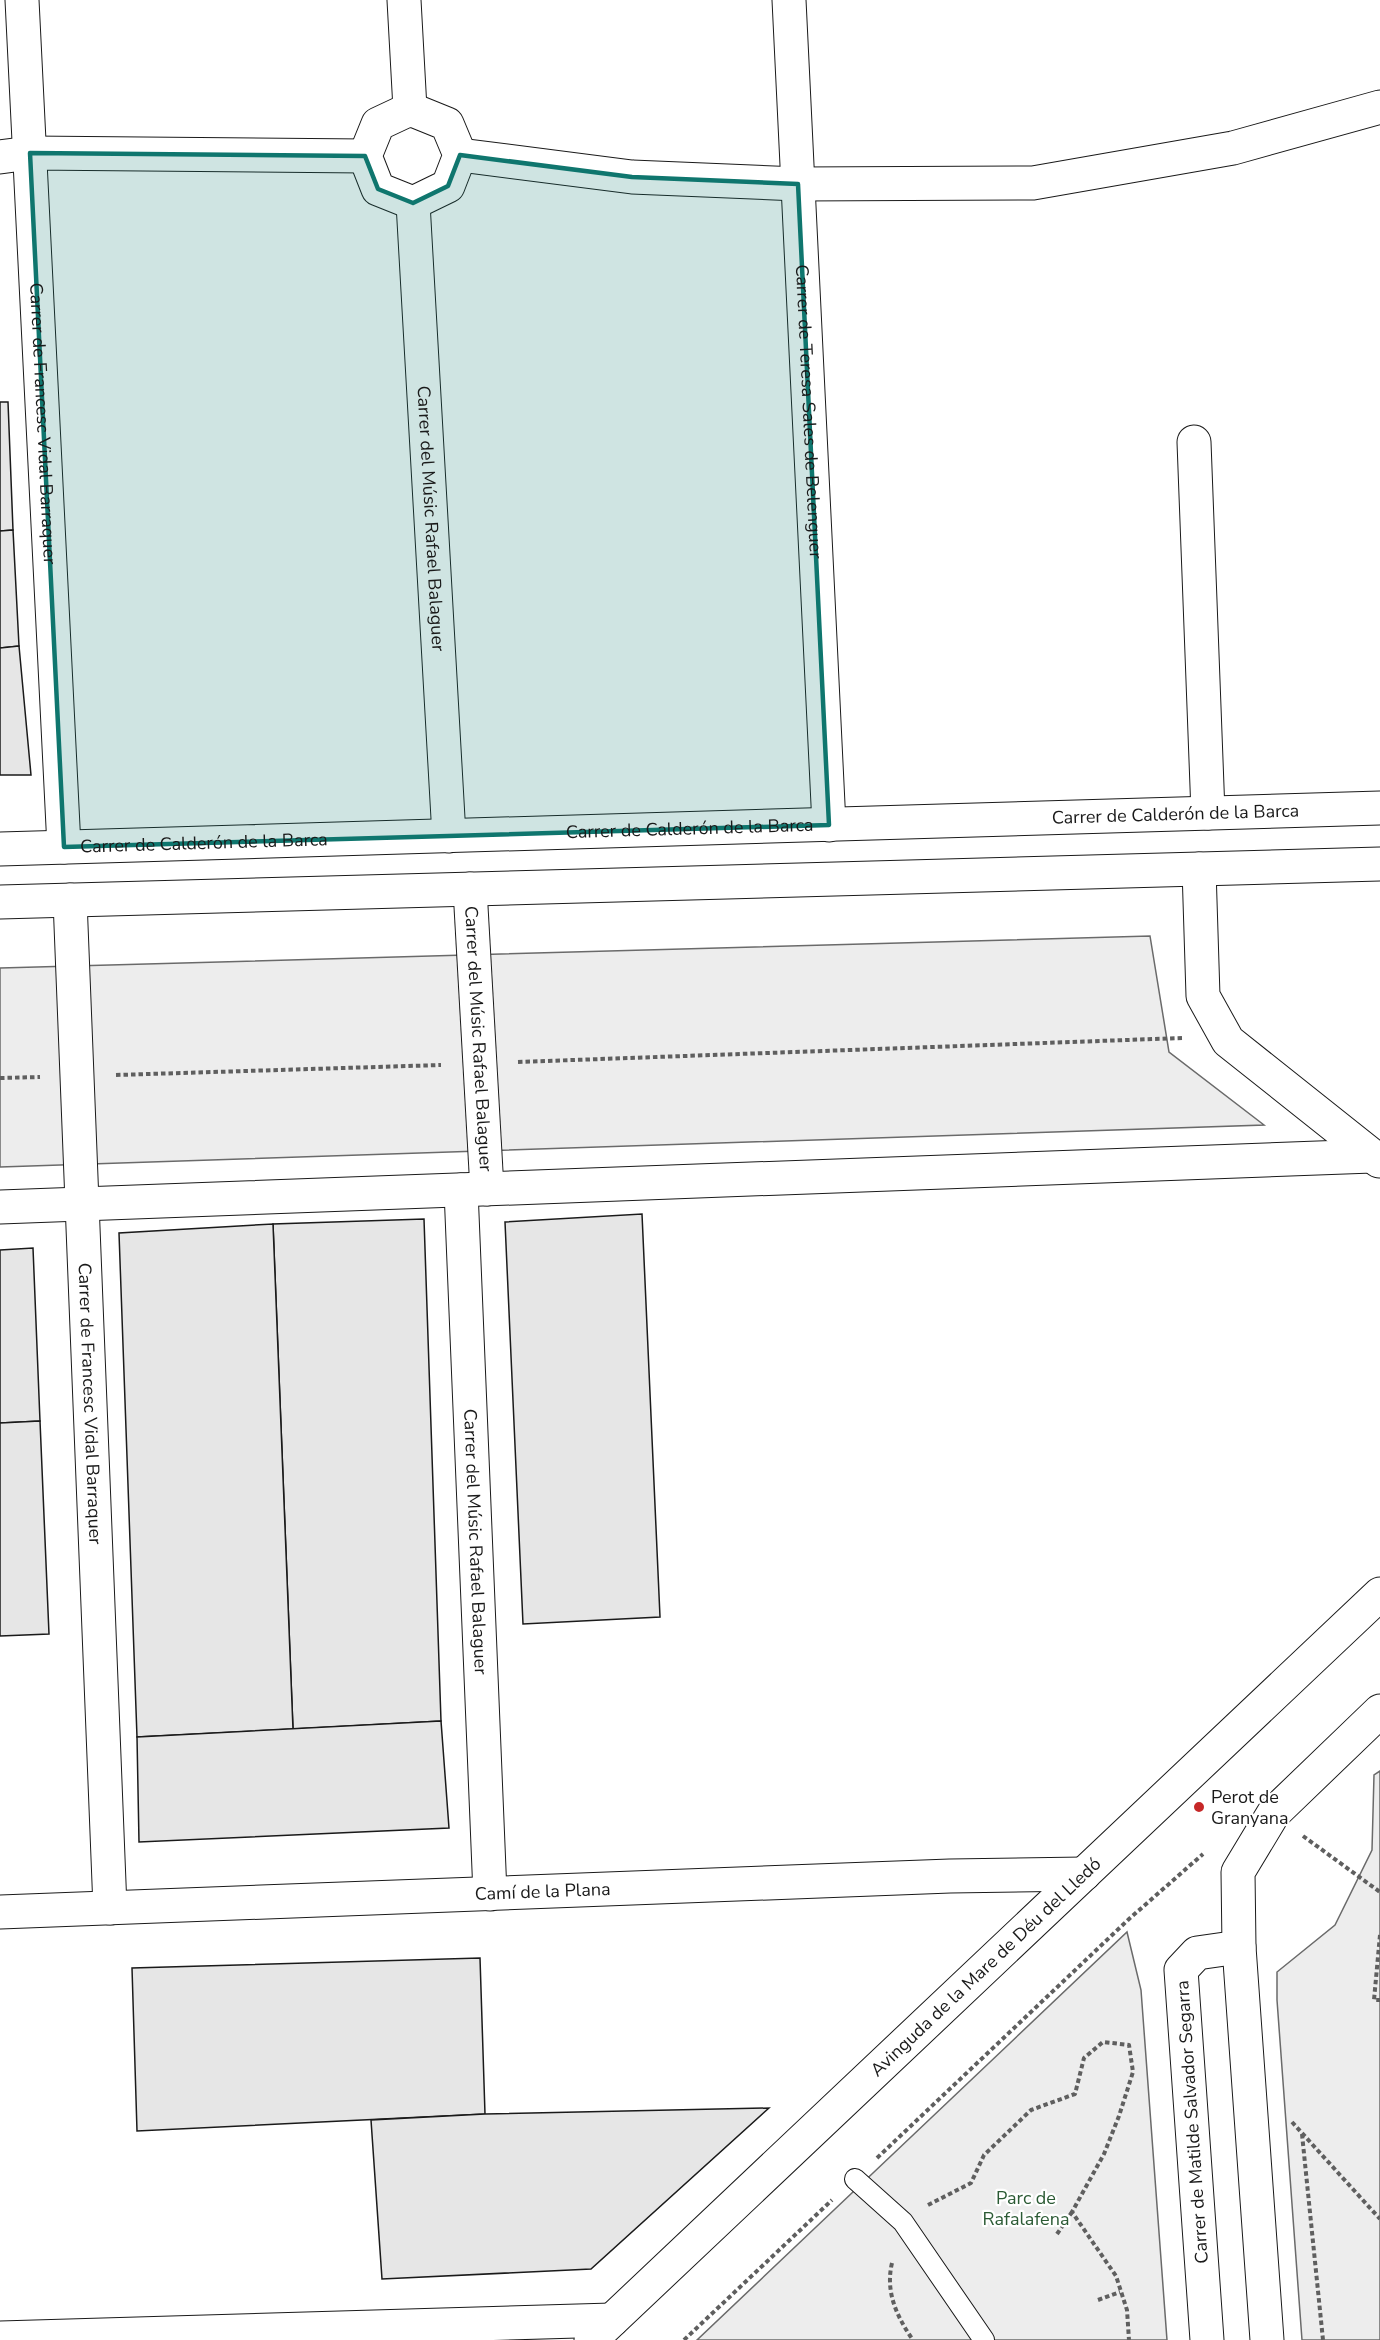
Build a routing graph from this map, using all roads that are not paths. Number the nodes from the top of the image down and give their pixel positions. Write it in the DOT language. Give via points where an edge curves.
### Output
graph roads {
  1 [pos="22,0"];
  2 [pos="404,0"];
  3 [pos="789,0"];
  4 [pos="1380,107"];
  5 [pos="410,109"];
  6 [pos="15,155"];
  7 [pos="460,155"];
  8 [pos="365,156"];
  9 [pos="798,184"];
  10 [pos="413,204"];
  11 [pos="1194,442"];
  12 [pos="1380,808"];
  13 [pos="1208,813"];
  14 [pos="829,825"];
  15 [pos="449,836"];
  16 [pos="64,847"];
  17 [pos="0,849"];
  18 [pos="1380,864"];
  19 [pos="1199,869"];
  20 [pos="470,890"];
  21 [pos="70,900"];
  22 [pos="0,902"];
  23 [pos="1376,1159"];
  24 [pos="474,1189"];
  25 [pos="81,1204"];
  26 [pos="0,1207"];
  27 [pos="1380,1593"];
  28 [pos="1380,1711"];
  29 [pos="1084,1874"];
  30 [pos="490,1894"];
  31 [pos="110,1908"];
  32 [pos="0,1912"];
  33 [pos="1239,1947"];
  34 [pos="855,2179"];
  35 [pos="601,2330"];
  36 [pos="0,2338"];
  37 [pos="984,2340"];
  38 [pos="1208,2340"];
  39 [pos="1267,2340"];
  1 -- 6 [label="street, Carrer de Francesc Vidal Barraquer"];
  2 -- 5 [label="street"];
  3 -- 9 [label="street, Carrer de Teresa Sales de Belenguer"];
  4 -- 9 [label="street" via="1233,148 1033,183"];
  5 -- 7 [label="street" via="447,124"];
  5 -- 8 [label="street" via="378,124"];
  6 -- 8 [label="street"];
  6 -- 16 [label="street, Carrer de Francesc Vidal Barraquer"];
  7 -- 9 [label="street" via="632,177"];
  7 -- 10 [label="street" via="448,186"];
  8 -- 10 [label="street" via="378,189"];
  9 -- 14 [label="street, Carrer de Teresa Sales de Belenguer"];
  10 -- 15 [label="street, Carrer del Músic Rafael Balaguer"];
  11 -- 13 [label="street"];
  12 -- 13 [label="street, Carrer de Calderón de la Barca"];
  13 -- 14 [label="street, Carrer de Calderón de la Barca"];
  14 -- 15 [label="street, Carrer de Calderón de la Barca"];
  15 -- 16 [label="street, Carrer de Calderón de la Barca"];
  16 -- 17 [label="street, Carrer de Calderón de la Barca"];
  18 -- 19 [label="street"];
  19 -- 20 [label="street"];
  19 -- 23 [label="street" via="1203,996 1228,1041"];
  20 -- 21 [label="street"];
  20 -- 24 [label="street, Carrer del Músic Rafael Balaguer" via="480,1064"];
  21 -- 22 [label="street"];
  21 -- 25 [label="street, Carrer de Francesc Vidal Barraquer"];
  23 -- 24 [label="street"];
  24 -- 25 [label="street"];
  24 -- 30 [label="street, Carrer del Músic Rafael Balaguer"];
  25 -- 26 [label="street"];
  25 -- 31 [label="street, Carrer de Francesc Vidal Barraquer"];
  27 -- 29 [label="street, Avinguda de la Mare de Déu del Lledó"];
  28 -- 33 [label="street" via="1273,1814 1238,1872"];
  29 -- 30 [label="street, Camí de la Plana"];
  29 -- 35 [label="street, Avinguda de la Mare de Déu del Lledó"];
  30 -- 31 [label="street, Camí de la Plana"];
  31 -- 32 [label="street, Camí de la Plana"];
  33 -- 38 [label="street, Carrer de Matilde Salvador Segarra" via="1197,1953 1181,1970"];
  33 -- 39 [label="street"];
  34 -- 37 [label="lane" via="903,2222"];
  35 -- 36 [label="street"];
}
